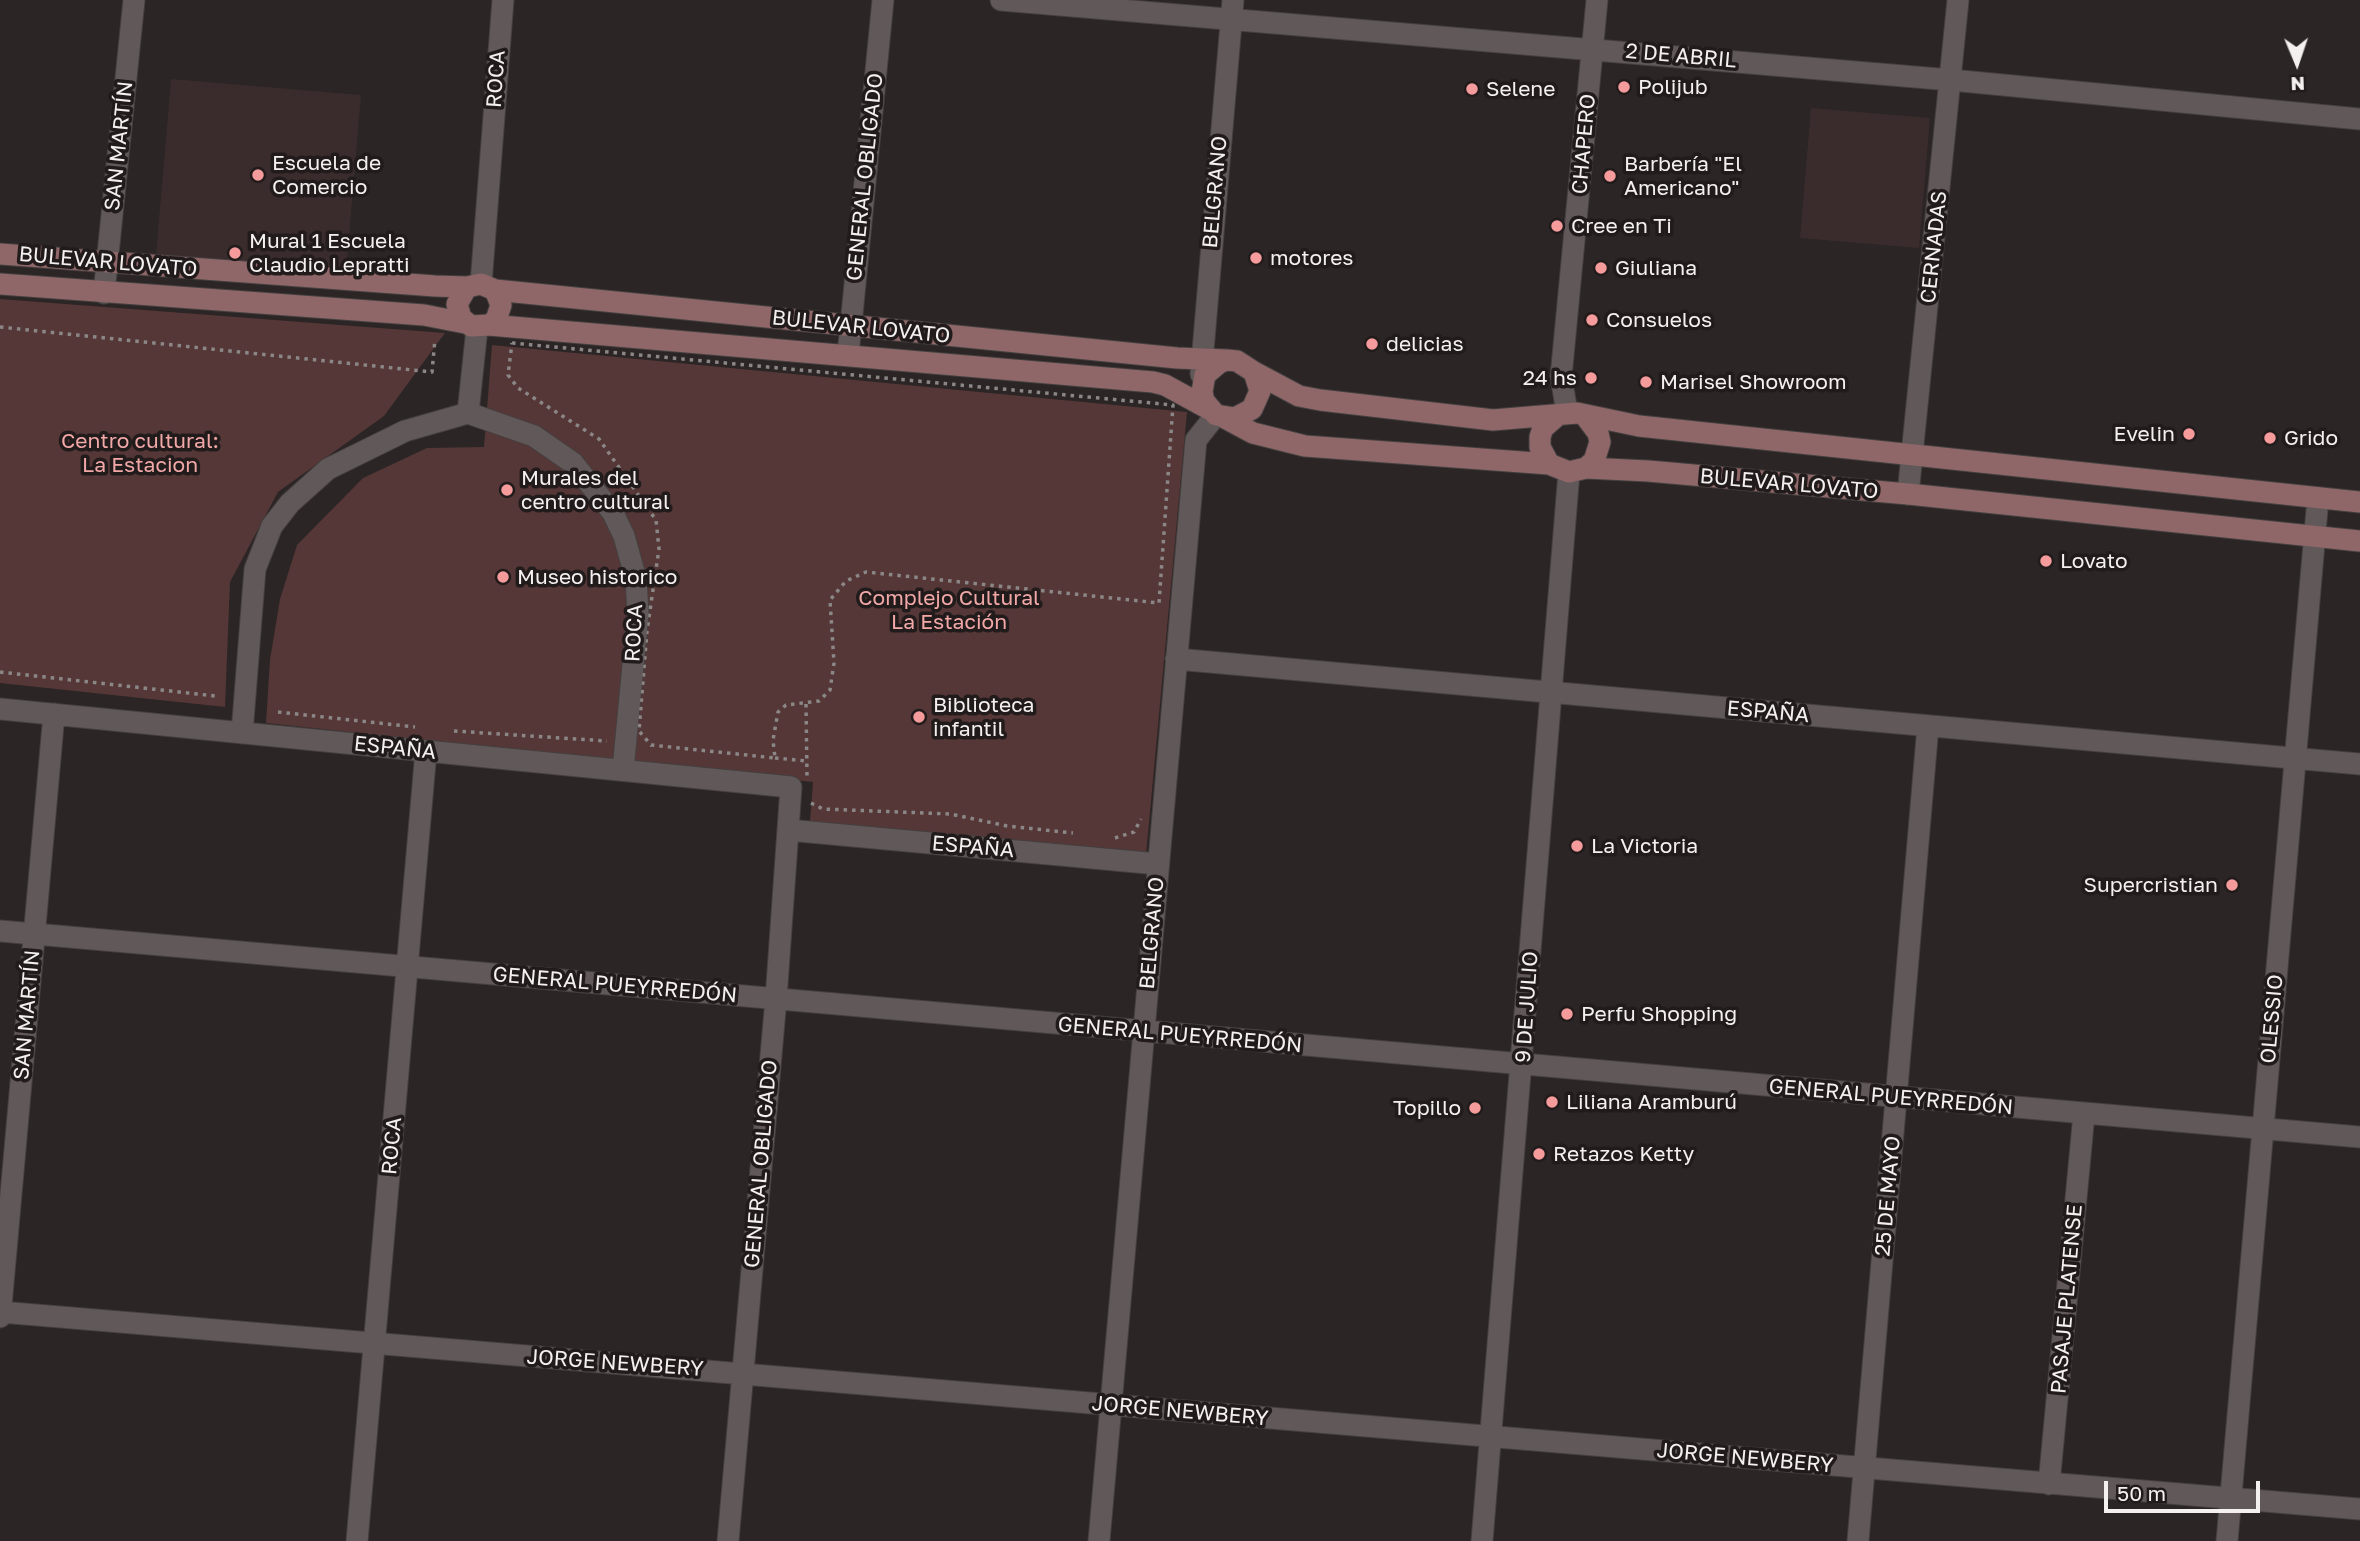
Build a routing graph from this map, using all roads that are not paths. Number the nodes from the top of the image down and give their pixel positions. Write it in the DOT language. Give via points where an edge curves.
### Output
graph roads {
  1 [pos="134,0"];
  2 [pos="502,0"];
  3 [pos="883,0"];
  4 [pos="1001,0"];
  5 [pos="1597,0"];
  6 [pos="1958,0"];
  7 [pos="1232,9"];
  8 [pos="1592,48"];
  9 [pos="1951,80"];
  10 [pos="2360,119"];
  11 [pos="0,254"];
  12 [pos="107,263"];
  13 [pos="0,284"];
  14 [pos="481,287"];
  15 [pos="104,293"];
  16 [pos="477,325"];
  17 [pos="850,326"];
  18 [pos="848,355"];
  19 [pos="1200,359"];
  20 [pos="1227,360"];
  21 [pos="1254,372"];
  22 [pos="1202,383"];
  23 [pos="468,413"];
  24 [pos="1216,414"];
  25 [pos="1570,415"];
  26 [pos="1914,457"];
  27 [pos="1568,468"];
  28 [pos="1908,494"];
  29 [pos="2318,498"];
  30 [pos="2360,502"];
  31 [pos="2316,536"];
  32 [pos="2360,541"];
  33 [pos="1176,659"];
  34 [pos="1552,693"];
  35 [pos="0,709"];
  36 [pos="54,714"];
  37 [pos="1928,726"];
  38 [pos="242,733"];
  39 [pos="426,751"];
  40 [pos="2295,758"];
  41 [pos="2360,764"];
  42 [pos="623,770"];
  43 [pos="800,788"];
  44 [pos="788,831"];
  45 [pos="1158,864"];
  46 [pos="0,931"];
  47 [pos="34,934"];
  48 [pos="407,968"];
  49 [pos="776,999"];
  50 [pos="1143,1032"];
  51 [pos="1523,1064"];
  52 [pos="1896,1098"];
  53 [pos="2084,1114"];
  54 [pos="2263,1129"];
  55 [pos="2360,1137"];
  56 [pos="0,1313"];
  57 [pos="374,1344"];
  58 [pos="743,1373"];
  59 [pos="1111,1406"];
  60 [pos="1491,1436"];
  61 [pos="1864,1469"];
  62 [pos="2049,1484"];
  63 [pos="2231,1498"];
  64 [pos="2360,1509"];
  65 [pos="357,1541"];
  66 [pos="728,1541"];
  67 [pos="1099,1541"];
  68 [pos="1482,1541"];
  69 [pos="1858,1541"];
  70 [pos="2227,1541"];
  1 -- 12 [label="street, SAN MARTÍN"];
  2 -- 14 [label="street, ROCA"];
  3 -- 17 [label="street, GENERAL OBLIGADO"];
  4 -- 7 [label="street, 2 DE ABRIL"];
  5 -- 8 [label="street, CHAPERO"];
  6 -- 9 [label="street, CERNADAS"];
  7 -- 8 [label="street, 2 DE ABRIL"];
  7 -- 19 [label="street, BELGRANO"];
  8 -- 9 [label="street, 2 DE ABRIL"];
  8 -- 25 [label="street, CHAPERO" via="1561,377"];
  9 -- 10 [label="street, 2 DE ABRIL"];
  9 -- 26 [label="street, CERNADAS"];
  11 -- 12 [label="main road, BULEVAR LOVATO"];
  12 -- 14 [label="main road, BULEVAR LOVATO"];
  12 -- 15 [label="street, SAN MARTÍN"];
  13 -- 15 [label="main road, BULEVAR LOVATO"];
  14 -- 16 [label="main road, ROCA" via="457,304"];
  14 -- 16 [label="main road, ROCA" via="501,305 500,313"];
  14 -- 17 [label="main road, BULEVAR LOVATO"];
  15 -- 16 [label="main road, BULEVAR LOVATO" via="424,315"];
  16 -- 18 [label="main road, BULEVAR LOVATO"];
  16 -- 23 [label="street, ROCA"];
  17 -- 18 [label="street, GENERAL OBLIGADO"];
  17 -- 19 [label="main road, BULEVAR LOVATO"];
  18 -- 24 [label="main road, BULEVAR LOVATO" via="1153,382"];
  19 -- 20 [label="main road, BULEVAR LOVATO"];
  19 -- 22 [label="street, BELGRANO"];
  20 -- 21 [label="main road" via="1247,365"];
  20 -- 22 [label="main road" via="1211,368"];
  21 -- 24 [label="main road" via="1259,381 1258,400 1245,415"];
  21 -- 25 [label="main road, BULEVAR LOVATO" via="1299,396 1320,400 1493,420"];
  22 -- 24 [label="main road" via="1204,401"];
  23 -- 38 [label="street" via="405,431 328,469 272,526 255,569"];
  23 -- 42 [label="street, ROCA" via="534,436 573,463 613,513 624,536 636,579 638,613"];
  24 -- 27 [label="main road, BULEVAR LOVATO" via="1254,433 1305,446"];
  24 -- 33 [label="street, BELGRANO" via="1196,440"];
  25 -- 26 [label="main road, BULEVAR LOVATO"];
  25 -- 27 [label="main road, 9 DE JULIO" via="1543,428 1540,438 1540,447"];
  25 -- 27 [label="main road, 9 DE JULIO" via="1598,433 1600,442 1594,461"];
  26 -- 28 [label="street, CERNADAS"];
  26 -- 29 [label="main road, BULEVAR LOVATO"];
  27 -- 28 [label="main road, BULEVAR LOVATO"];
  27 -- 34 [label="street, 9 DE JULIO"];
  28 -- 31 [label="main road, BULEVAR LOVATO"];
  29 -- 30 [label="main road, BULEVAR LOVATO"];
  29 -- 31 [label="street, OLESSIO"];
  31 -- 32 [label="main road, BULEVAR LOVATO"];
  31 -- 40 [label="street, OLESSIO"];
  33 -- 34 [label="street, ESPAÑA"];
  33 -- 45 [label="street, BELGRANO"];
  34 -- 37 [label="street, ESPAÑA"];
  34 -- 51 [label="street, 9 DE JULIO"];
  35 -- 36 [label="street, ESPAÑA"];
  36 -- 38 [label="street, ESPAÑA"];
  36 -- 47 [label="street, SAN MARTÍN"];
  37 -- 40 [label="street, ESPAÑA"];
  37 -- 52 [label="street, 25 DE MAYO"];
  38 -- 39 [label="street, ESPAÑA"];
  39 -- 42 [label="street, ESPAÑA"];
  39 -- 48 [label="street, ROCA"];
  40 -- 41 [label="street, ESPAÑA"];
  40 -- 54 [label="street, OLESSIO"];
  42 -- 43 [label="street, ESPAÑA"];
  43 -- 44 [label="street, GENERAL OBLIGADO"];
  44 -- 45 [label="street, ESPAÑA"];
  44 -- 49 [label="street, GENERAL OBLIGADO"];
  45 -- 50 [label="street, BELGRANO"];
  46 -- 47 [label="street, GENERAL PUEYRREDÓN"];
  47 -- 48 [label="street, GENERAL PUEYRREDÓN"];
  47 -- 56 [label="street, SAN MARTÍN"];
  48 -- 49 [label="street, GENERAL PUEYRREDÓN"];
  48 -- 57 [label="street, ROCA"];
  49 -- 50 [label="street, GENERAL PUEYRREDÓN"];
  49 -- 58 [label="street, GENERAL OBLIGADO"];
  50 -- 51 [label="street, GENERAL PUEYRREDÓN"];
  50 -- 59 [label="street, BELGRANO"];
  51 -- 52 [label="street, GENERAL PUEYRREDÓN"];
  51 -- 60 [label="street, 9 DE JULIO"];
  52 -- 53 [label="street, GENERAL PUEYRREDÓN"];
  52 -- 61 [label="street, 25 DE MAYO"];
  53 -- 54 [label="street, GENERAL PUEYRREDÓN"];
  53 -- 62 [label="street, PASAJE PLATENSE"];
  54 -- 55 [label="street, GENERAL PUEYRREDÓN"];
  54 -- 63 [label="street, OLESSIO"];
  56 -- 57 [label="street, JORGE NEWBERY"];
  57 -- 58 [label="street, JORGE NEWBERY"];
  57 -- 65 [label="street, ROCA"];
  58 -- 59 [label="street, JORGE NEWBERY"];
  58 -- 66 [label="street, GENERAL OBLIGADO"];
  59 -- 60 [label="street, JORGE NEWBERY"];
  59 -- 67 [label="street, BELGRANO"];
  60 -- 61 [label="street, JORGE NEWBERY"];
  60 -- 68 [label="street, 9 DE JULIO"];
  61 -- 62 [label="street, JORGE NEWBERY"];
  61 -- 69 [label="street, 25 DE MAYO"];
  62 -- 63 [label="street, JORGE NEWBERY"];
  63 -- 64 [label="street, JORGE NEWBERY"];
  63 -- 70 [label="street, OLESSIO"];
}
